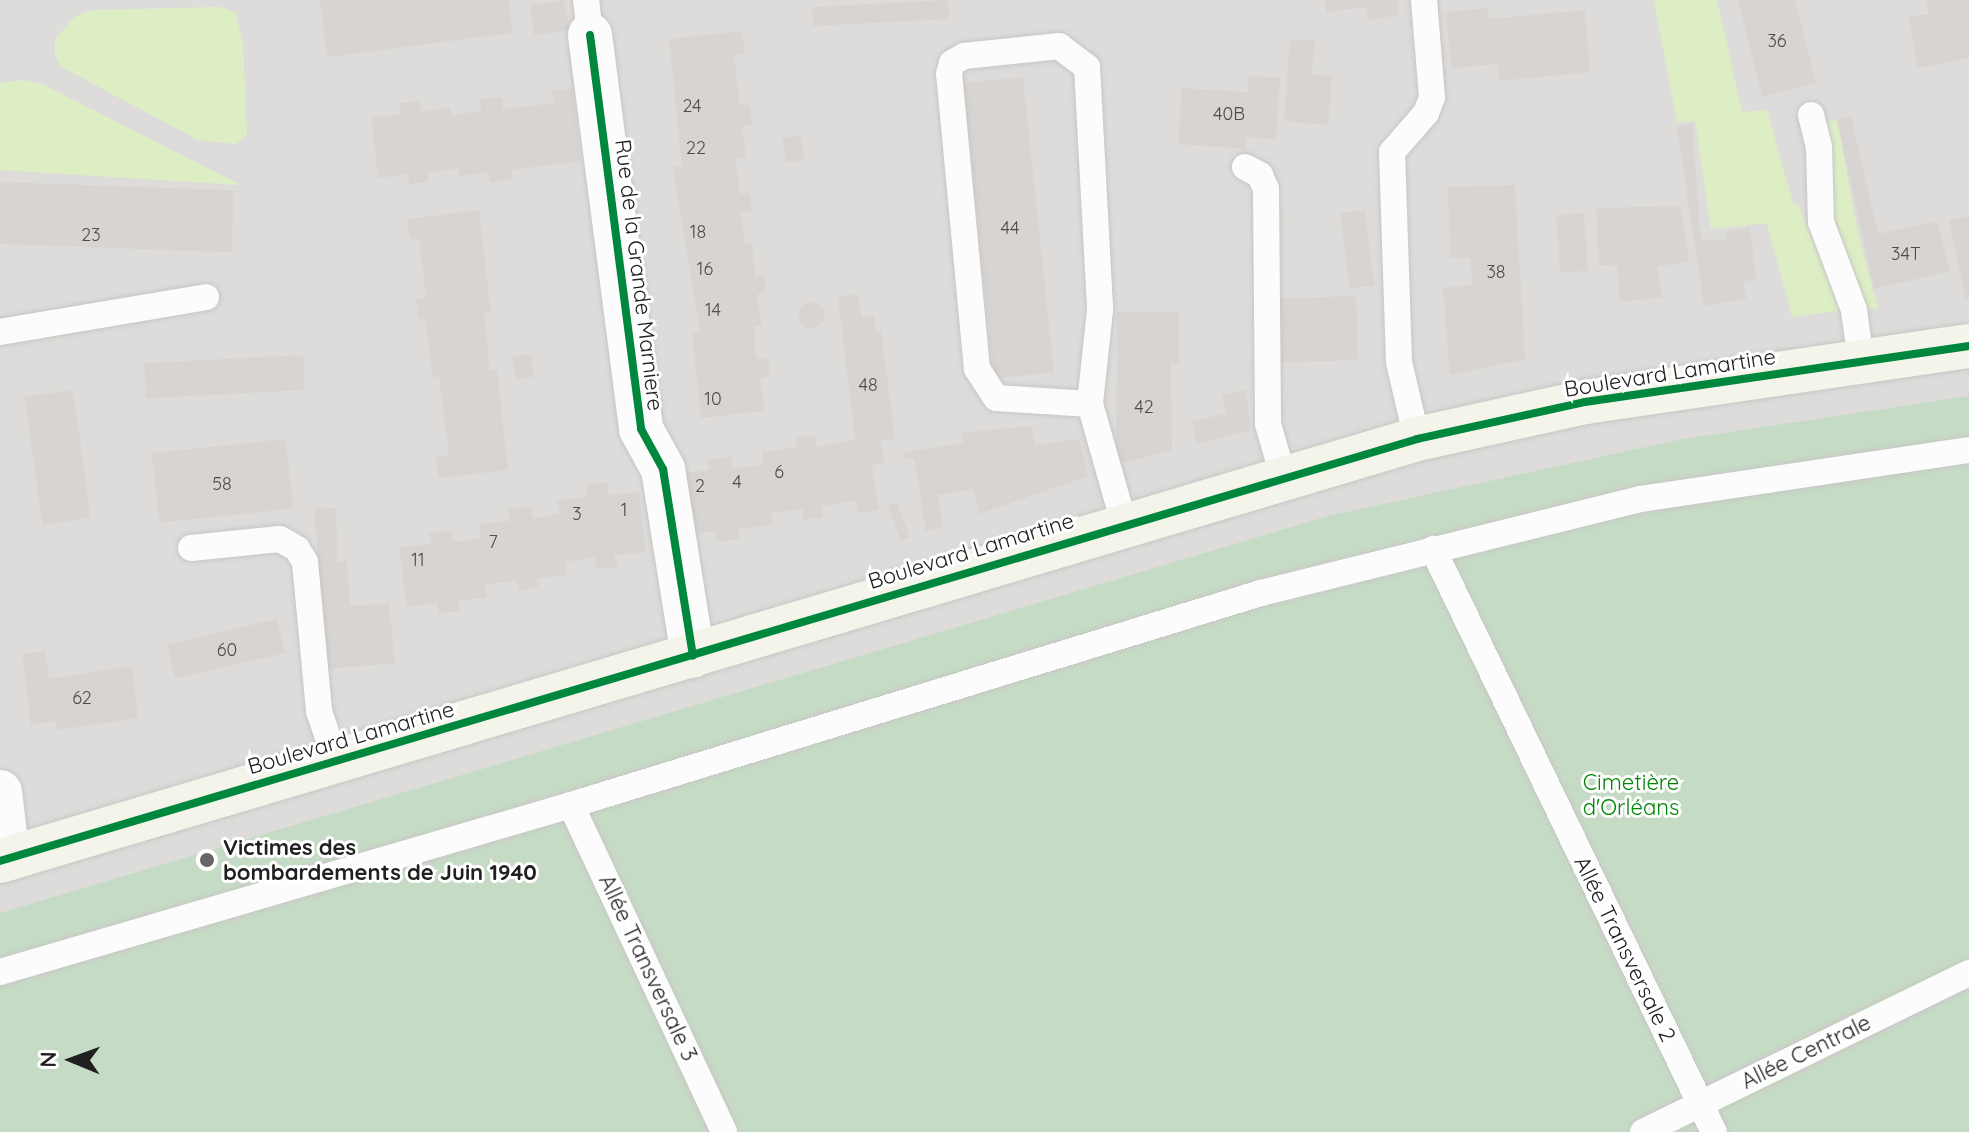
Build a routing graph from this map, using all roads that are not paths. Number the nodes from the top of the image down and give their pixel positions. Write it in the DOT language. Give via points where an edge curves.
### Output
graph roads {
  1 [pos="1424,0"];
  2 [pos="588,18"];
  3 [pos="1811,115"];
  4 [pos="1245,167"];
  5 [pos="206,297"];
  6 [pos="0,332"];
  7 [pos="1969,346"];
  8 [pos="1969,356"];
  9 [pos="1861,362"];
  10 [pos="1090,404"];
  11 [pos="1417,439"];
  12 [pos="1969,450"];
  13 [pos="1283,476"];
  14 [pos="1124,523"];
  15 [pos="191,548"];
  16 [pos="1433,549"];
  17 [pos="693,656"];
  18 [pos="336,762"];
  19 [pos="0,792"];
  20 [pos="571,805"];
  21 [pos="3,864"];
  22 [pos="0,972"];
  23 [pos="1969,973"];
  24 [pos="1701,1105"];
  25 [pos="724,1132"];
  26 [pos="1643,1132"];
  27 [pos="1714,1132"];
  1 -- 11 [label="lane" via="1432,97 1426,113 1392,152 1399,362"];
  2 -- 17 [label="street, Rue de la Grande Marniere" via="641,429 663,469"];
  3 -- 9 [label="lane" via="1819,147 1821,222 1854,310"];
  4 -- 13 [label="lane" via="1260,175 1266,189 1268,424"];
  5 -- 6 [label="lane"];
  7 -- 9 [label="street, Boulevard Lamartine"];
  8 -- 21 [label="lane" via="1479,436 954,583"];
  9 -- 11 [label="street, Boulevard Lamartine" via="1585,402"];
  10 -- 10 [label="lane" via="1100,310 1087,67 1059,46 964,56 952,63 949,74 977,369 996,398"];
  10 -- 14 [label="lane" via="1099,451"];
  11 -- 13 [label="street, Boulevard Lamartine"];
  12 -- 16 [label="lane" via="1641,499"];
  13 -- 14 [label="street, Boulevard Lamartine"];
  14 -- 17 [label="street, Boulevard Lamartine"];
  15 -- 18 [label="lane" via="280,539 297,549 305,562 319,711"];
  16 -- 20 [label="lane" via="1261,593"];
  16 -- 24 [label="lane, Allée Transversale 2"];
  17 -- 18 [label="street, Boulevard Lamartine"];
  18 -- 21 [label="street, Boulevard Lamartine"];
  19 -- 21 [label="street"];
  20 -- 22 [label="lane"];
  20 -- 25 [label="lane, Allée Transversale 3"];
  23 -- 24 [label="lane, Allée Centrale"];
  24 -- 26 [label="lane, Allée Centrale"];
  24 -- 27 [label="lane, Allée Transversale 2"];
}
